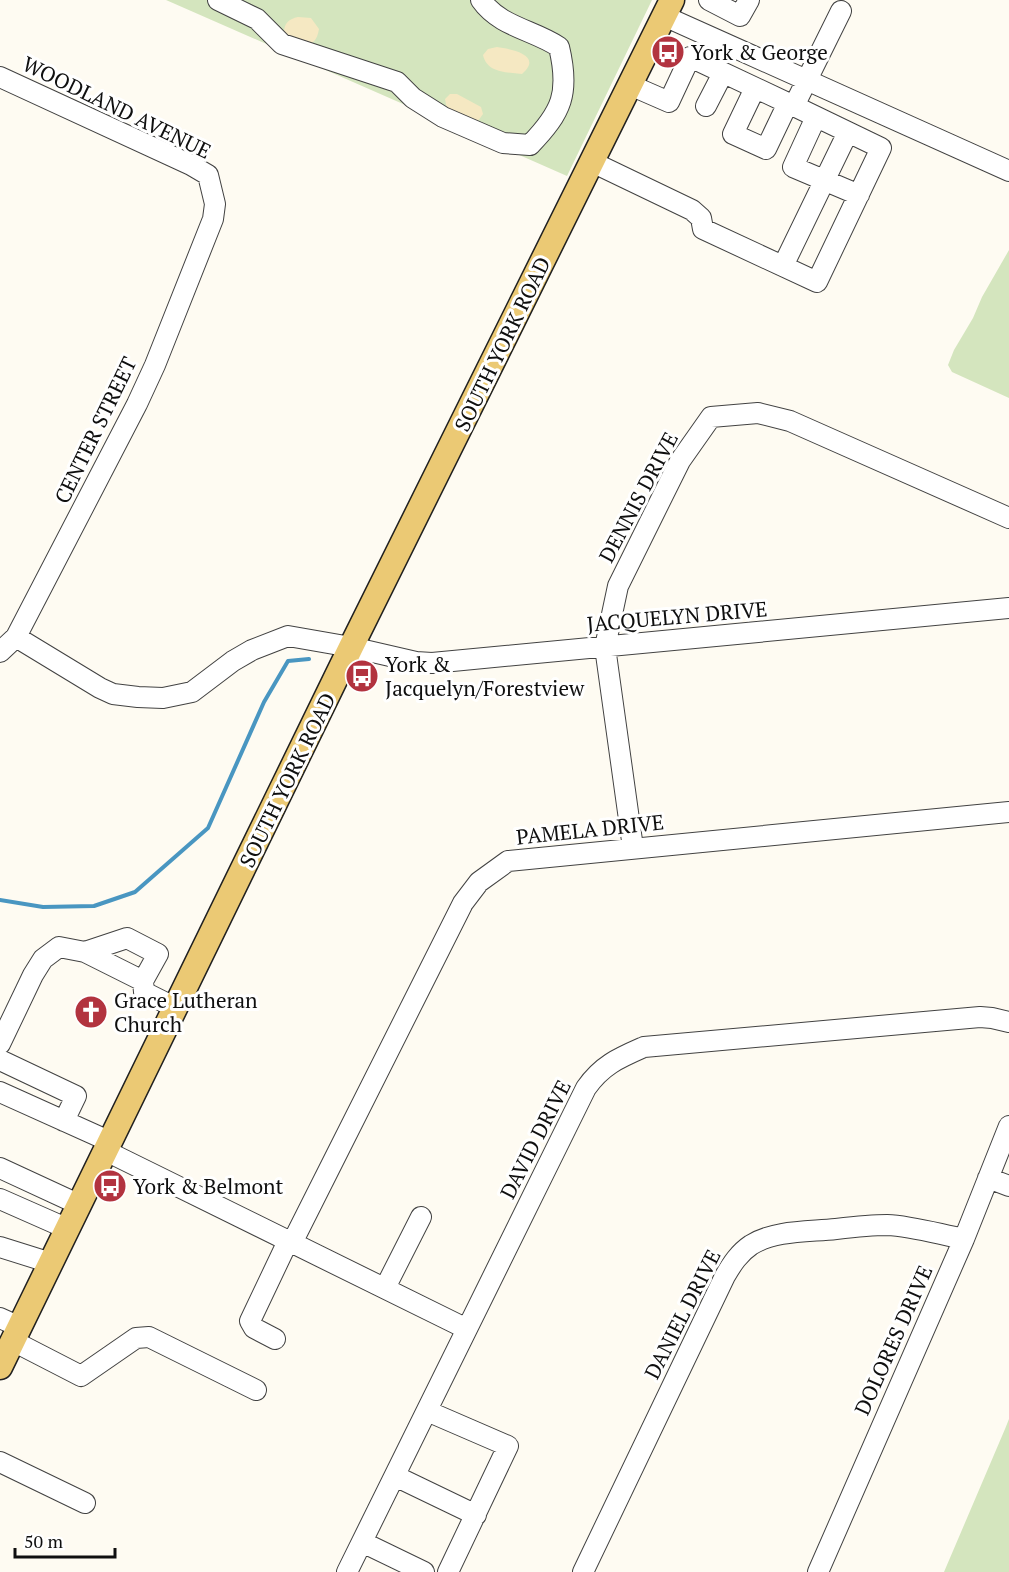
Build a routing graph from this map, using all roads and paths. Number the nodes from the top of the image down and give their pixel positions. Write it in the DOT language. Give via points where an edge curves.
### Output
graph roads {
  1 [pos="218,0"];
  2 [pos="481,0"];
  3 [pos="749,0"];
  4 [pos="715,3"];
  5 [pos="668,8"];
  6 [pos="841,11"];
  7 [pos="707,35"];
  8 [pos="730,45"];
  9 [pos="721,71"];
  10 [pos="0,77"];
  11 [pos="807,80"];
  12 [pos="630,85"];
  13 [pos="755,88"];
  14 [pos="791,104"];
  15 [pos="706,106"];
  16 [pos="816,117"];
  17 [pos="848,132"];
  18 [pos="591,162"];
  19 [pos="1009,171"];
  20 [pos="825,181"];
  21 [pos="859,195"];
  22 [pos="213,219"];
  23 [pos="783,266"];
  24 [pos="1009,518"];
  25 [pos="1009,608"];
  26 [pos="16,637"];
  27 [pos="351,647"];
  28 [pos="605,647"];
  29 [pos="0,652"];
  30 [pos="1009,812"];
  31 [pos="633,848"];
  32 [pos="85,952"];
  33 [pos="143,981"];
  34 [pos="176,1008"];
  35 [pos="1009,1022"];
  36 [pos="0,1044"];
  37 [pos="0,1060"];
  38 [pos="0,1092"];
  39 [pos="64,1121"];
  40 [pos="1009,1126"];
  41 [pos="109,1147"];
  42 [pos="0,1168"];
  43 [pos="988,1178"];
  44 [pos="1009,1186"];
  45 [pos="0,1199"];
  46 [pos="80,1204"];
  47 [pos="421,1217"];
  48 [pos="68,1229"];
  49 [pos="963,1239"];
  50 [pos="290,1242"];
  51 [pos="0,1247"];
  52 [pos="51,1263"];
  53 [pos="385,1288"];
  54 [pos="11,1329"];
  55 [pos="467,1329"];
  56 [pos="275,1339"];
  57 [pos="0,1367"];
  58 [pos="256,1390"];
  59 [pos="428,1411"];
  60 [pos="0,1462"];
  61 [pos="395,1476"];
  62 [pos="85,1503"];
  63 [pos="476,1515"];
  64 [pos="363,1542"];
  65 [pos="347,1572"];
  66 [pos="424,1572"];
  67 [pos="448,1572"];
  68 [pos="583,1572"];
  69 [pos="818,1572"];
  1 -- 2 [label="street" via="257,20 282,44 397,82 413,98 443,117 503,142 530,145 559,110 564,86 559,47 505,21"];
  3 -- 4 [label="street" via="740,16"];
  4 -- 7 [label="street"];
  5 -- 7 [label="street"];
  5 -- 12 [label="main road, SOUTH YORK ROAD"];
  6 -- 11 [label="street"];
  7 -- 8 [label="street"];
  8 -- 9 [label="street"];
  8 -- 11 [label="street"];
  9 -- 12 [label="street" via="690,57 669,102"];
  9 -- 13 [label="street"];
  9 -- 15 [label="street"];
  10 -- 22 [label="street, WOODLAND AVENUE" via="208,175 215,204"];
  11 -- 14 [label="street"];
  11 -- 19 [label="street"];
  12 -- 18 [label="main road, SOUTH YORK ROAD"];
  13 -- 14 [label="street"];
  13 -- 14 [label="street" via="733,134 766,149"];
  14 -- 16 [label="street"];
  16 -- 17 [label="street"];
  16 -- 20 [label="street" via="793,167"];
  17 -- 20 [label="street"];
  17 -- 21 [label="street" via="882,148"];
  18 -- 23 [label="street" via="692,210 701,218 703,229"];
  18 -- 27 [label="main road, SOUTH YORK ROAD"];
  20 -- 21 [label="street"];
  20 -- 23 [label="street"];
  21 -- 23 [label="street" via="817,282"];
  22 -- 26 [label="street, CENTER STREET" via="137,404"];
  24 -- 28 [label="street, DENNIS DRIVE" via="790,421 758,413 711,417 680,461 618,586"];
  25 -- 28 [label="street, JACQUELYN DRIVE"];
  26 -- 27 [label="street, JACQUELYN DRIVE" via="113,694 163,698 192,692 233,661 288,636"];
  26 -- 29 [label="street, CENTER STREET"];
  27 -- 28 [label="street, JACQUELYN DRIVE" via="432,663"];
  27 -- 34 [label="main road, SOUTH YORK ROAD"];
  28 -- 31 [label="street, DENNIS DRIVE"];
  30 -- 31 [label="street, PAMELA DRIVE"];
  31 -- 50 [label="street, PAMELA DRIVE" via="508,861 479,882 463,903"];
  32 -- 33 [label="street"];
  32 -- 33 [label="street" via="127,938 158,954"];
  32 -- 36 [label="street" via="60,947 43,959"];
  33 -- 34 [label="street" via="144,992"];
  34 -- 41 [label="main road, SOUTH YORK ROAD"];
  35 -- 55 [label="street, DAVID DRIVE" via="980,1017 644,1047 617,1059 595,1074 586,1088"];
  37 -- 39 [label="street" via="76,1096"];
  38 -- 39 [label="street"];
  39 -- 41 [label="street"];
  40 -- 43 [label="street, DOLORES DRIVE"];
  41 -- 46 [label="main road, SOUTH YORK ROAD"];
  41 -- 50 [label="street"];
  42 -- 46 [label="street"];
  43 -- 44 [label="street"];
  43 -- 49 [label="street, DOLORES DRIVE"];
  45 -- 48 [label="street"];
  46 -- 48 [label="main road, SOUTH YORK ROAD"];
  47 -- 53 [label="street"];
  48 -- 52 [label="main road, SOUTH YORK ROAD"];
  49 -- 68 [label="street, DANIEL DRIVE" via="886,1225 783,1234 765,1238 741,1253 724,1276"];
  49 -- 69 [label="street, DOLORES DRIVE"];
  50 -- 53 [label="street"];
  50 -- 56 [label="street, PAMELA DRIVE" via="250,1322"];
  51 -- 52 [label="street"];
  52 -- 54 [label="main road, SOUTH YORK ROAD"];
  53 -- 55 [label="street"];
  54 -- 57 [label="main road, SOUTH YORK ROAD"];
  54 -- 58 [label="street" via="81,1376 136,1338 149,1337"];
  55 -- 59 [label="street, DAVID DRIVE"];
  59 -- 61 [label="street, DAVID DRIVE"];
  59 -- 63 [label="street" via="508,1446"];
  60 -- 62 [label="street"];
  61 -- 63 [label="street"];
  61 -- 64 [label="street, DAVID DRIVE"];
  63 -- 67 [label="street"];
  64 -- 65 [label="street, DAVID DRIVE"];
  64 -- 66 [label="street"];
}
